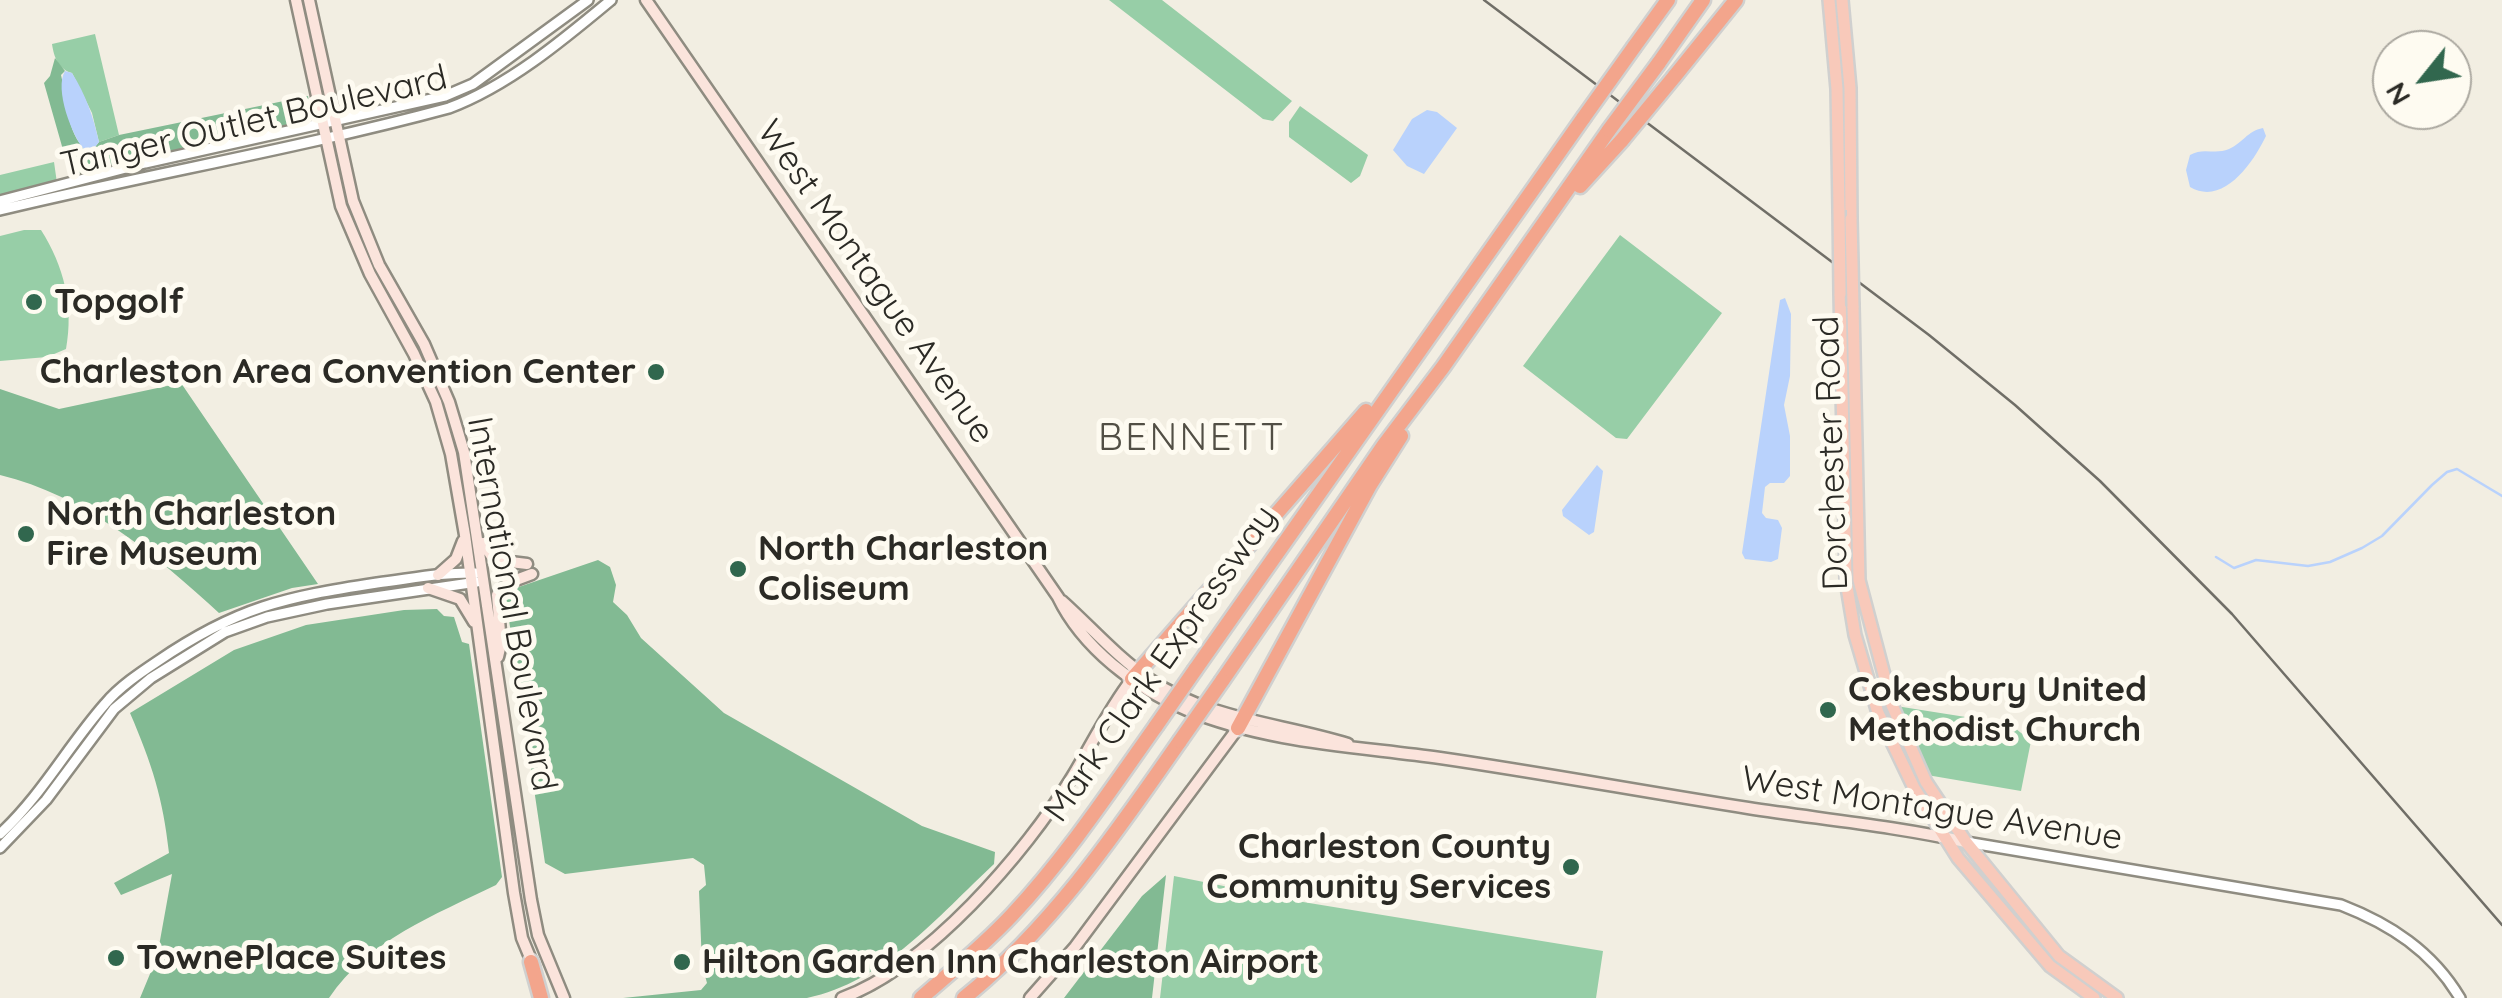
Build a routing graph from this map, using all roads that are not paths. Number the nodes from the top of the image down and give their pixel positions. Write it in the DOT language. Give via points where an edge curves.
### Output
graph roads {
  1 [pos="296,0"];
  2 [pos="308,0"];
  3 [pos="588,0"];
  4 [pos="611,0"];
  5 [pos="646,0"];
  6 [pos="1665,0"];
  7 [pos="1703,0"];
  8 [pos="1736,0"];
  9 [pos="1829,0"];
  10 [pos="1842,0"];
  11 [pos="327,122"];
  12 [pos="337,134"];
  13 [pos="1616,135"];
  14 [pos="324,138"];
  15 [pos="0,201"];
  16 [pos="0,210"];
  17 [pos="1442,316"];
  18 [pos="1443,368"];
  19 [pos="477,528"];
  20 [pos="465,535"];
  21 [pos="438,575"];
  22 [pos="484,577"];
  23 [pos="470,578"];
  24 [pos="428,588"];
  25 [pos="477,627"];
  26 [pos="496,662"];
  27 [pos="1135,676"];
  28 [pos="1240,724"];
  29 [pos="0,834"];
  30 [pos="1942,836"];
  31 [pos="1966,842"];
  32 [pos="0,848"];
  33 [pos="1058,905"];
  34 [pos="532,962"];
  35 [pos="544,998"];
  36 [pos="564,998"];
  37 [pos="842,998"];
  38 [pos="921,998"];
  39 [pos="964,998"];
  40 [pos="976,998"];
  41 [pos="1030,998"];
  42 [pos="2094,998"];
  43 [pos="2117,998"];
  44 [pos="2460,998"];
  1 -- 11 [label="main road, International Boulevard"];
  2 -- 11 [label="main road, International Boulevard"];
  3 -- 11 [label="street, Tanger Outlet Boulevard" via="458,92"];
  4 -- 12 [label="street, Tanger Outlet Boulevard" via="463,103"];
  5 -- 27 [label="main road, West Montague Avenue" via="1058,597"];
  6 -- 17 [label="highway, Mark Clark Expressway, bridge"];
  7 -- 13 [label="highway, bridge"];
  8 -- 13 [label="highway, bridge" via="1674,78"];
  9 -- 30 [label="main road, Dorchester Road, bridge" via="1837,88 1846,582 1884,728"];
  10 -- 31 [label="main road, Dorchester Road, bridge" via="1850,88 1859,580 1892,705 1926,782"];
  11 -- 12 [label="main road, International Boulevard"];
  11 -- 14 [label="main road, International Boulevard"];
  11 -- 15 [label="street, Tanger Outlet Boulevard"];
  12 -- 14 [label="street, Tanger Outlet Boulevard"];
  12 -- 19 [label="main road, International Boulevard" via="353,201 449,402"];
  13 -- 18 [label="highway, Mark Clark Expressway"];
  14 -- 16 [label="street, Tanger Outlet Boulevard"];
  14 -- 20 [label="main road, International Boulevard" via="341,206 436,402"];
  17 -- 27 [label="highway"];
  17 -- 38 [label="highway, Mark Clark Expressway, bridge" via="1080,834 1030,896"];
  18 -- 28 [label="highway"];
  18 -- 33 [label="highway, Mark Clark Expressway, bridge"];
  19 -- 22 [label="main road, International Boulevard"];
  19 -- 26 [label="main road" via="494,560 530,569 496,595"];
  20 -- 21 [label="main road" via="456,559"];
  20 -- 23 [label="main road, International Boulevard"];
  21 -- 23 [label="street"];
  21 -- 29 [label="street" via="282,600 194,636 106,702 37,796"];
  22 -- 23 [label="street"];
  22 -- 26 [label="main road, International Boulevard"];
  23 -- 24 [label="street"];
  23 -- 25 [label="main road, International Boulevard"];
  24 -- 25 [label="main road" via="460,599"];
  24 -- 32 [label="street" via="307,608 225,632 114,709 46,800"];
  25 -- 34 [label="main road, International Boulevard" via="515,903"];
  26 -- 36 [label="main road, International Boulevard" via="538,934"];
  27 -- 28 [label="main road, West Montague Avenue"];
  27 -- 37 [label="main road" via="1043,820 980,894 895,971"];
  28 -- 30 [label="main road, West Montague Avenue"];
  28 -- 41 [label="main road"];
  30 -- 31 [label="main road, West Montague Avenue"];
  30 -- 42 [label="main road, Dorchester Road" via="2050,966"];
  31 -- 43 [label="main road, Dorchester Road" via="2059,956"];
  31 -- 44 [label="street, West Montague Avenue" via="2340,905 2410,942"];
  33 -- 39 [label="highway, Mark Clark Expressway"];
  33 -- 40 [label="highway" via="1040,934"];
  34 -- 35 [label="highway"];
}
